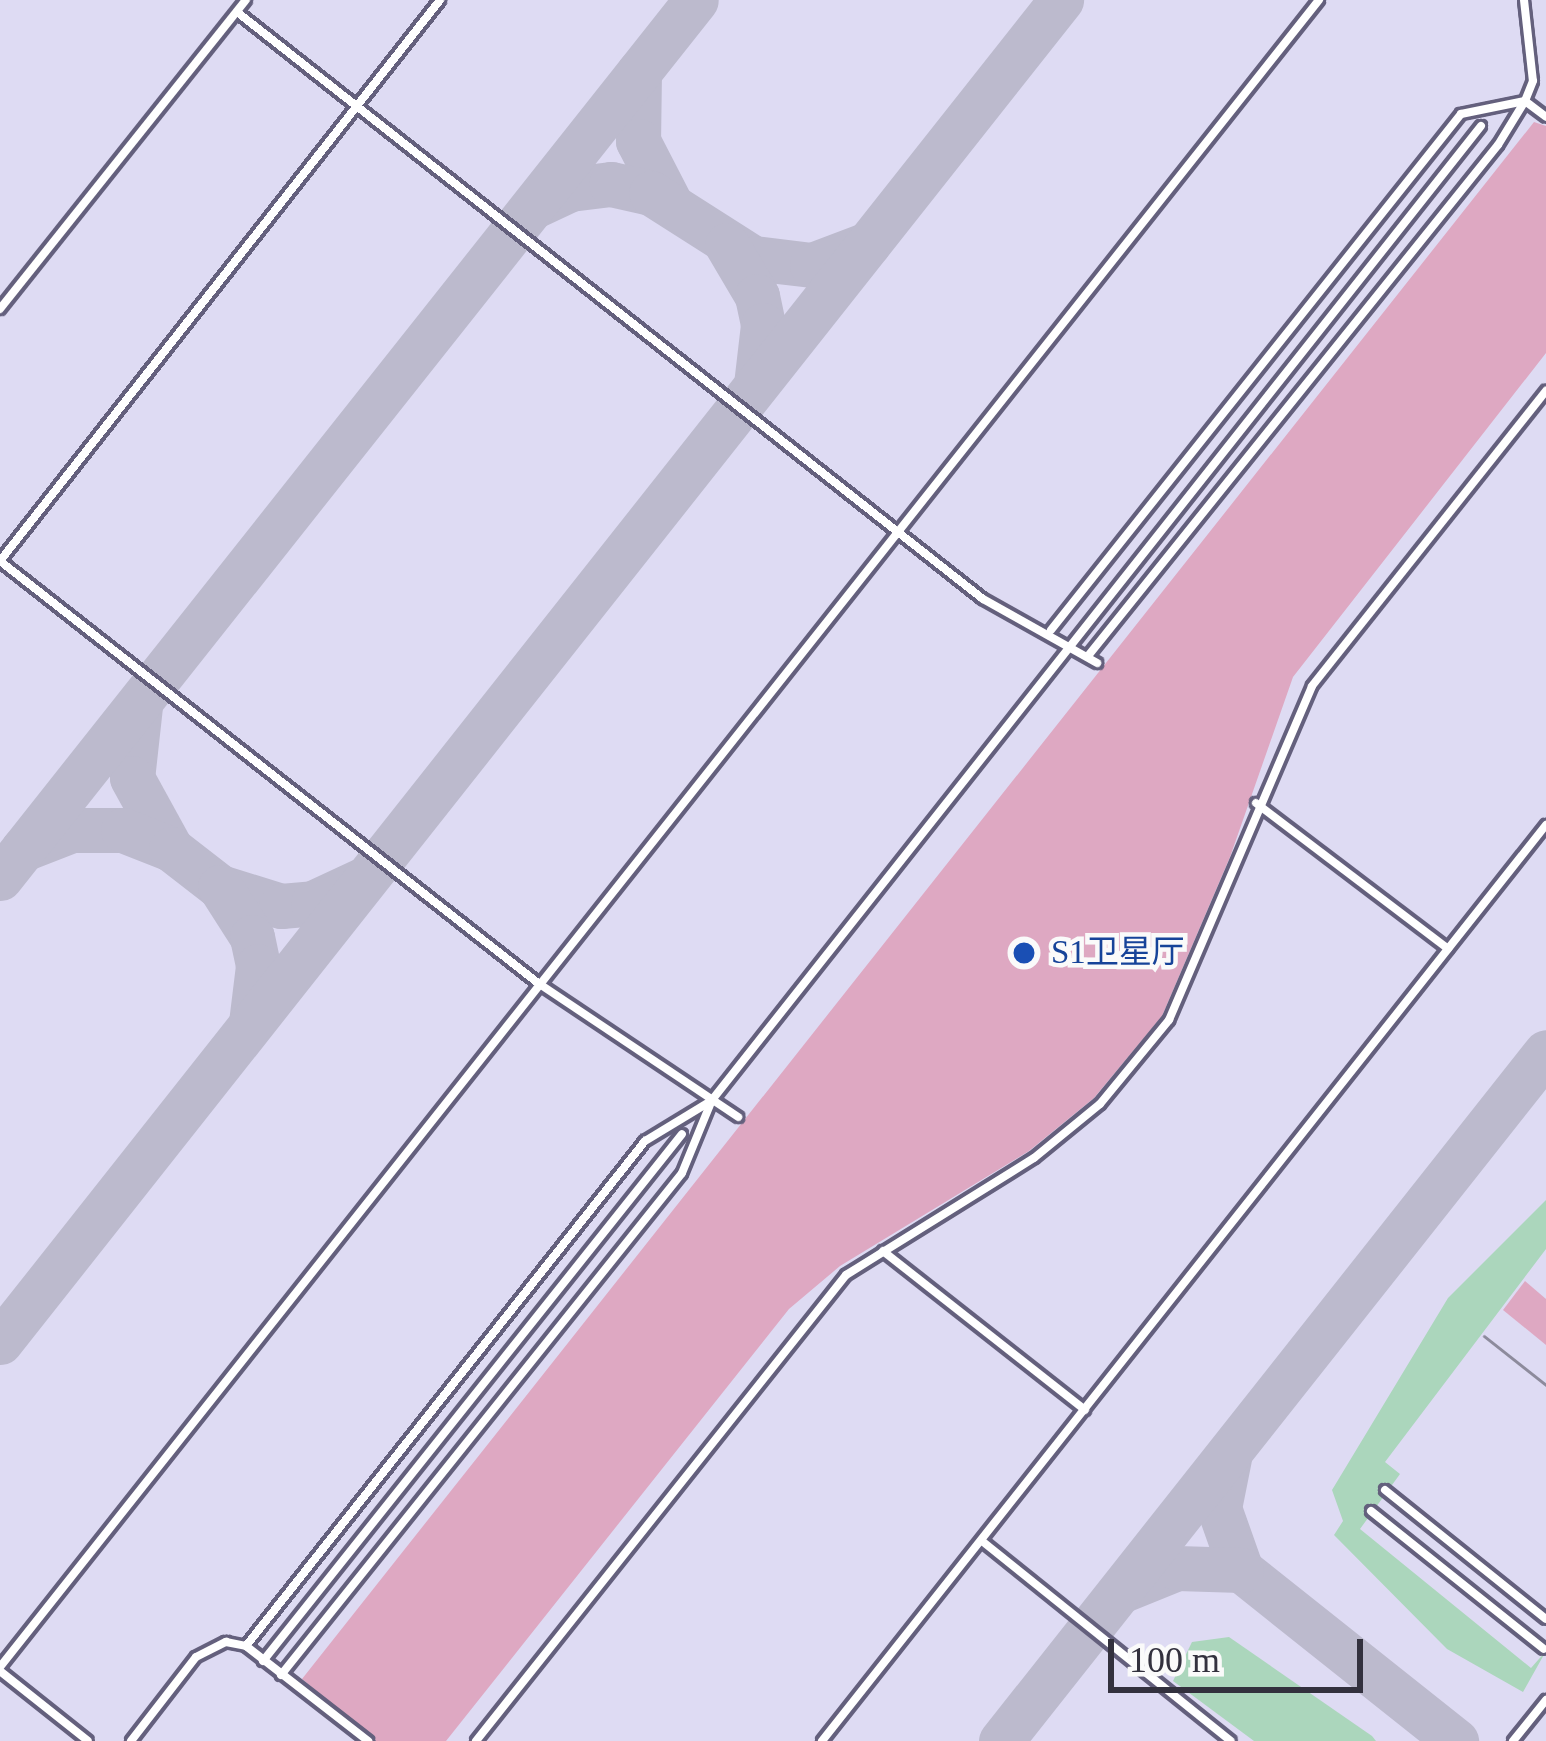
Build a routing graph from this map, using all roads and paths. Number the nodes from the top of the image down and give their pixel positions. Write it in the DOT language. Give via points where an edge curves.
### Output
graph roads {
  1 [pos="246,0"];
  2 [pos="440,0"];
  3 [pos="1319,0"];
  4 [pos="1524,0"];
  5 [pos="237,12"];
  6 [pos="1525,101"];
  7 [pos="356,106"];
  8 [pos="1546,117"];
  9 [pos="1481,126"];
  10 [pos="0,309"];
  11 [pos="1546,391"];
  12 [pos="897,534"];
  13 [pos="1051,631"];
  14 [pos="1070,644"];
  15 [pos="1256,803"];
  16 [pos="1546,825"];
  17 [pos="1448,949"];
  18 [pos="538,982"];
  19 [pos="712,1100"];
  20 [pos="738,1117"];
  21 [pos="682,1135"];
  22 [pos="884,1251"];
  23 [pos="1085,1410"];
  24 [pos="1385,1490"];
  25 [pos="1371,1511"];
  26 [pos="982,1540"];
  27 [pos="1546,1619"];
  28 [pos="246,1646"];
  29 [pos="1544,1648"];
  30 [pos="263,1661"];
  31 [pos="0,1669"];
  32 [pos="281,1675"];
  33 [pos="1546,1700"];
  34 [pos="88,1741"];
  35 [pos="131,1741"];
  36 [pos="368,1741"];
  37 [pos="476,1741"];
  38 [pos="822,1741"];
  39 [pos="1231,1741"];
  40 [pos="1514,1741"];
  1 -- 5 [label="lane"];
  2 -- 7 [label="lane"];
  3 -- 12 [label="lane"];
  4 -- 6 [label="lane" via="1533,81"];
  5 -- 7 [label="lane"];
  5 -- 10 [label="lane"];
  6 -- 8 [label="lane"];
  6 -- 13 [label="lane" via="1461,114"];
  6 -- 14 [label="lane" via="1092,660"];
  7 -- 12 [label="lane"];
  7 -- 18 [label="lane" via="0,561"];
  9 -- 14 [label="lane"];
  11 -- 15 [label="lane" via="1312,686"];
  12 -- 13 [label="lane" via="982,599"];
  12 -- 18 [label="lane"];
  13 -- 14 [label="lane"];
  14 -- 19 [label="lane"];
  15 -- 17 [label="lane"];
  15 -- 22 [label="lane" via="1213,928 1169,1020 1114,1088 1034,1157"];
  16 -- 17 [label="lane"];
  17 -- 23 [label="lane"];
  18 -- 19 [label="lane"];
  18 -- 31 [label="lane"];
  19 -- 20 [label="lane"];
  19 -- 28 [label="lane" via="646,1141"];
  19 -- 32 [label="lane" via="682,1173"];
  21 -- 30 [label="lane"];
  22 -- 23 [label="lane"];
  22 -- 37 [label="lane" via="846,1275"];
  23 -- 26 [label="lane"];
  24 -- 27 [label="lane"];
  25 -- 29 [label="lane"];
  26 -- 38 [label="lane"];
  26 -- 39 [label="lane"];
  28 -- 30 [label="lane"];
  28 -- 35 [label="lane" via="210,1645"];
  30 -- 32 [label="lane"];
  31 -- 34 [label="lane"];
  32 -- 36 [label="lane"];
  33 -- 40 [label="lane"];
}
